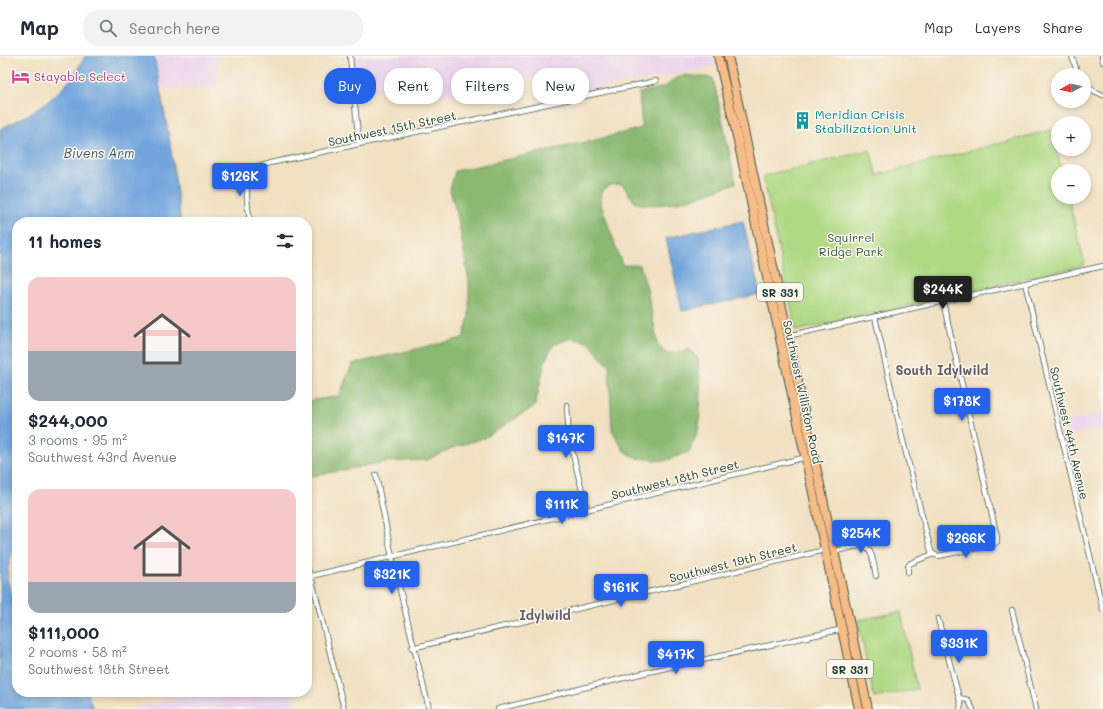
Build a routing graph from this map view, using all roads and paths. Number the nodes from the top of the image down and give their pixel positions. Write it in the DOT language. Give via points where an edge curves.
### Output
graph roads {
  1 [pos="350,56"];
  2 [pos="718,56"];
  3 [pos="728,56"];
  4 [pos="1072,56"];
  5 [pos="1102,56"];
  6 [pos="1103,62"];
  7 [pos="1076,68"];
  8 [pos="656,81"];
  9 [pos="1091,88"];
  10 [pos="1103,95"];
  11 [pos="359,144"];
  12 [pos="756,183"];
  13 [pos="747,185"];
  14 [pos="250,217"];
  15 [pos="1103,266"];
  16 [pos="1025,283"];
  17 [pos="943,302"];
  18 [pos="875,317"];
  19 [pos="789,336"];
  20 [pos="779,338"];
  21 [pos="567,405"];
  22 [pos="815,456"];
  23 [pos="805,458"];
  24 [pos="376,476"];
  25 [pos="587,510"];
  26 [pos="825,550"];
  27 [pos="835,551"];
  28 [pos="933,554"];
  29 [pos="392,557"];
  30 [pos="908,572"];
  31 [pos="312,575"];
  32 [pos="876,576"];
  33 [pos="312,587"];
  34 [pos="1103,608"];
  35 [pos="1012,610"];
  36 [pos="938,619"];
  37 [pos="851,627"];
  38 [pos="842,629"];
  39 [pos="412,648"];
  40 [pos="959,698"];
  41 [pos="344,709"];
  42 [pos="429,709"];
  43 [pos="498,709"];
  44 [pos="859,709"];
  45 [pos="868,709"];
  46 [pos="960,709"];
  47 [pos="973,709"];
  48 [pos="1036,709"];
  1 -- 11 [label="street"];
  2 -- 13 [label="highway, Southwest Williston Road / SR 331"];
  3 -- 12 [label="highway, Southwest Williston Road / SR 331"];
  4 -- 7 [label="street"];
  5 -- 6 [label="street"];
  8 -- 11 [label="street, Southwest 15th Street"];
  9 -- 10 [label="street"];
  11 -- 14 [label="street, Southwest 15th Street" via="270,162 256,169 251,174 248,186"];
  12 -- 13 [label="highway"];
  12 -- 19 [label="highway, Southwest Williston Road / SR 331"];
  13 -- 20 [label="highway, Southwest Williston Road / SR 331"];
  15 -- 16 [label="street"];
  16 -- 17 [label="street"];
  16 -- 34 [label="street, Southwest 44th Avenue"];
  17 -- 18 [label="street"];
  17 -- 28 [label="street" via="997,542 972,550 938,556"];
  18 -- 19 [label="street"];
  18 -- 28 [label="street" via="911,475"];
  19 -- 20 [label="street"];
  19 -- 22 [label="highway, Southwest Williston Road / SR 331"];
  20 -- 23 [label="highway, Southwest Williston Road / SR 331"];
  21 -- 25 [label="street" via="569,439"];
  22 -- 23 [label="street, Southwest 18th Street"];
  22 -- 27 [label="highway, Southwest Williston Road / SR 331"];
  23 -- 25 [label="street, Southwest 18th Street"];
  23 -- 26 [label="highway, Southwest Williston Road / SR 331"];
  24 -- 29 [label="street"];
  25 -- 29 [label="street, Southwest 18th Street"];
  26 -- 38 [label="highway, Southwest Williston Road / SR 331"];
  26 -- 39 [label="street, Southwest 19th Street"];
  27 -- 32 [label="street" via="867,546"];
  27 -- 37 [label="highway, Southwest Williston Road / SR 331"];
  28 -- 30 [label="street" via="911,563"];
  29 -- 31 [label="street, Southwest 18th Street"];
  29 -- 39 [label="street"];
  33 -- 41 [label="street"];
  35 -- 48 [label="street"];
  36 -- 40 [label="street"];
  37 -- 38 [label="street"];
  37 -- 45 [label="highway, Southwest Williston Road / SR 331"];
  38 -- 43 [label="street"];
  38 -- 44 [label="highway, Southwest Williston Road / SR 331"];
  39 -- 42 [label="street"];
  40 -- 46 [label="street"];
  40 -- 47 [label="street" via="968,700"];
}
